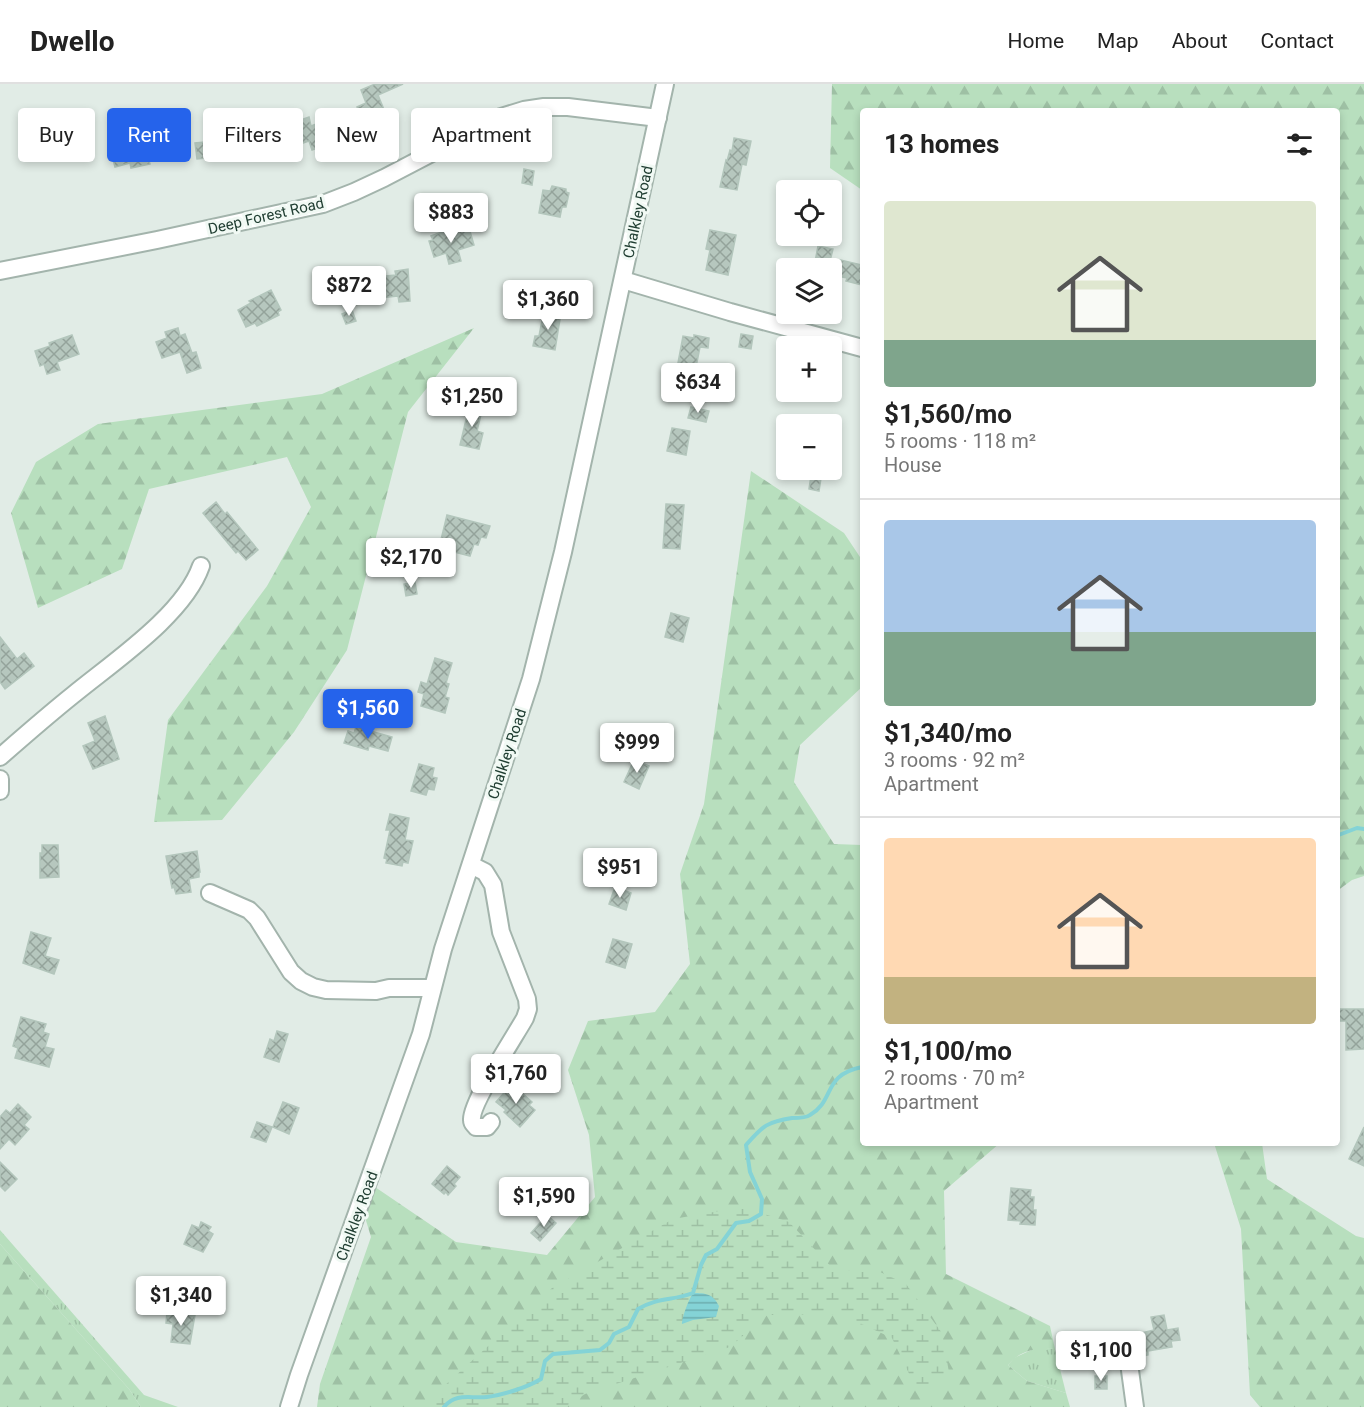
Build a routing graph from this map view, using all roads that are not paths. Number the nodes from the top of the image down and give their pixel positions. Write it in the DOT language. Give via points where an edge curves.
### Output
graph roads {
  1 [pos="665,84"];
  2 [pos="658,118"];
  3 [pos="0,271"];
  4 [pos="623,280"];
  5 [pos="860,347"];
  6 [pos="201,566"];
  7 [pos="0,757"];
  8 [pos="0,779"];
  9 [pos="0,791"];
  10 [pos="471,866"];
  11 [pos="210,892"];
  12 [pos="432,988"];
  13 [pos="490,1122"];
  14 [pos="1129,1363"];
  15 [pos="289,1407"];
  16 [pos="1135,1407"];
  1 -- 2 [label="street, Chalkley Road"];
  2 -- 3 [label="street, Deep Forest Road" via="568,107 524,110 501,117 323,204"];
  2 -- 4 [label="street, Chalkley Road"];
  4 -- 5 [label="street"];
  4 -- 10 [label="street, Chalkley Road" via="549,615"];
  6 -- 7 [label="street" via="191,588 154,629"];
  8 -- 9 [label="street"];
  10 -- 12 [label="street, Chalkley Road"];
  10 -- 13 [label="street" via="484,872 493,885 501,932 528,1009 471,1118 476,1127"];
  11 -- 12 [label="street" via="249,910 291,972 313,987 376,991"];
  12 -- 15 [label="street, Chalkley Road" via="417,1045"];
  14 -- 16 [label="street"];
}
